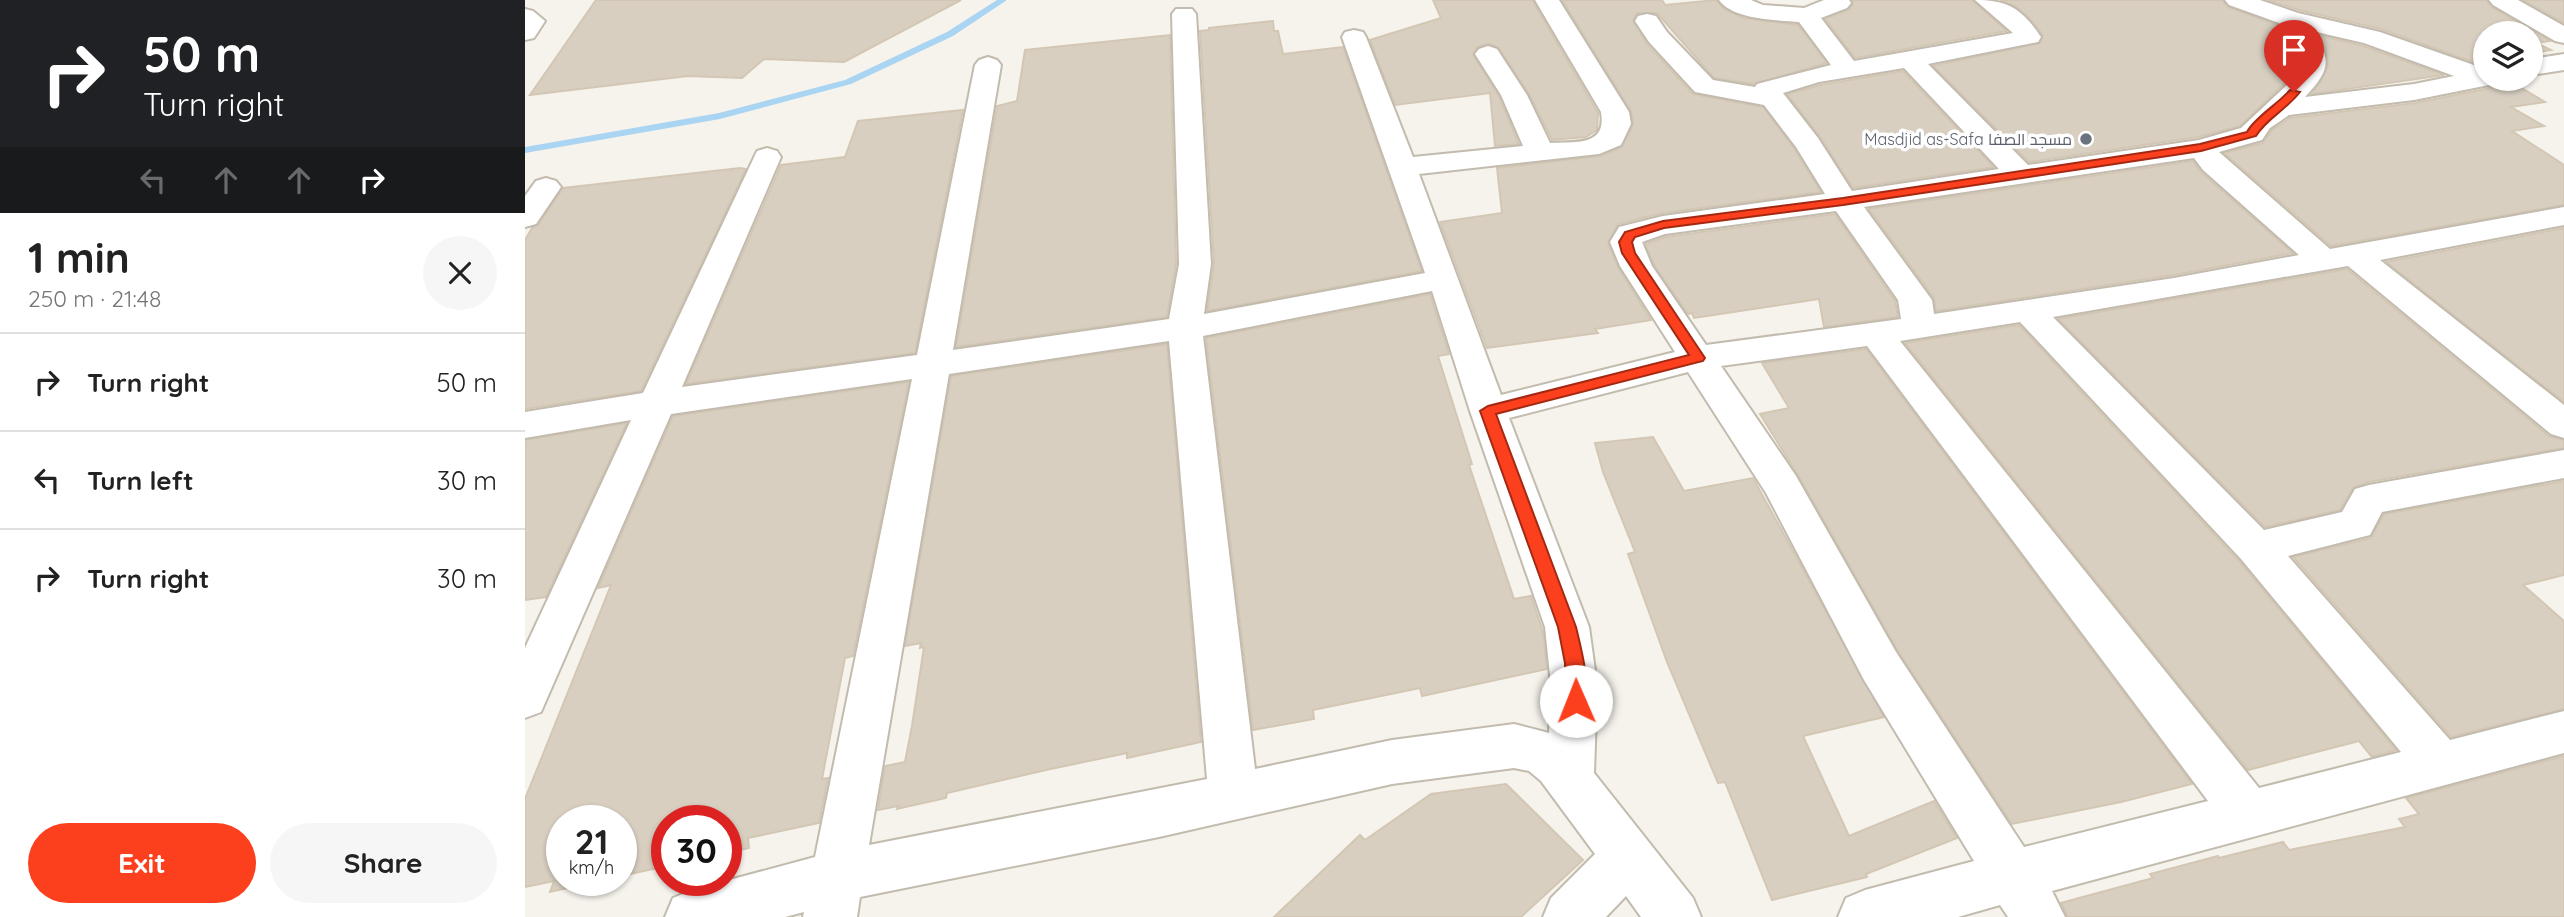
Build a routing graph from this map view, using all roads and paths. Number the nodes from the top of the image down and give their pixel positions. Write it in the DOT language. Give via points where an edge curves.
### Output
graph roads {
  1 [pos="1547,0"];
  2 [pos="1731,0"];
  3 [pos="1836,0"];
  4 [pos="1987,0"];
  5 [pos="2237,0"];
  6 [pos="2501,0"];
  7 [pos="1184,14"];
  8 [pos="1806,15"];
  9 [pos="525,16"];
  10 [pos="2291,19"];
  11 [pos="1647,21"];
  12 [pos="525,33"];
  13 [pos="2564,36"];
  14 [pos="1354,37"];
  15 [pos="1488,54"];
  16 [pos="1909,59"];
  17 [pos="2564,62"];
  18 [pos="988,65"];
  19 [pos="2543,65"];
  20 [pos="1846,68"];
  21 [pos="2473,74"];
  22 [pos="2473,80"];
  23 [pos="1774,99"];
  24 [pos="2280,108"];
  25 [pos="2201,148"];
  26 [pos="1540,153"];
  27 [pos="767,157"];
  28 [pos="1401,167"];
  29 [pos="2021,175"];
  30 [pos="546,187"];
  31 [pos="1843,201"];
  32 [pos="2564,216"];
  33 [pos="525,218"];
  34 [pos="2338,256"];
  35 [pos="1444,279"];
  36 [pos="2027,310"];
  37 [pos="1185,328"];
  38 [pos="1920,328"];
  39 [pos="1877,334"];
  40 [pos="1698,358"];
  41 [pos="934,365"];
  42 [pos="656,402"];
  43 [pos="1488,411"];
  44 [pos="525,425"];
  45 [pos="2564,425"];
  46 [pos="2564,464"];
  47 [pos="2256,548"];
  48 [pos="525,698"];
  49 [pos="2564,732"];
  50 [pos="2442,765"];
  51 [pos="1569,782"];
  52 [pos="1233,796"];
  53 [pos="2248,813"];
  54 [pos="1627,857"];
  55 [pos="2011,876"];
  56 [pos="835,896"];
  57 [pos="692,917"];
  58 [pos="1570,917"];
  59 [pos="1674,917"];
  60 [pos="1865,917"];
  61 [pos="2038,917"];
  1 -- 26 [label="street" via="1610,101 1617,124 1611,139 1599,146"];
  2 -- 8 [label="street" via="1759,12"];
  3 -- 8 [label="street" via="1839,3"];
  4 -- 16 [label="street" via="2029,37"];
  5 -- 10 [label="street"];
  6 -- 13 [label="street"];
  7 -- 37 [label="street" via="1195,264"];
  8 -- 20 [label="street"];
  9 -- 12 [label="street" via="533,21"];
  10 -- 21 [label="street" via="2371,37"];
  10 -- 24 [label="street" via="2316,61 2314,71"];
  11 -- 23 [label="street" via="1704,86"];
  14 -- 28 [label="street"];
  15 -- 26 [label="street" via="1514,95"];
  16 -- 20 [label="street"];
  16 -- 29 [label="street"];
  17 -- 19 [label="street"];
  18 -- 41 [label="street"];
  20 -- 23 [label="street" via="1768,88"];
  22 -- 24 [label="street"];
  23 -- 31 [label="street"];
  24 -- 25 [label="street" via="2256,124 2252,134"];
  25 -- 29 [label="street"];
  25 -- 34 [label="street" via="2213,164"];
  26 -- 28 [label="street"];
  27 -- 42 [label="street"];
  28 -- 35 [label="street"];
  29 -- 31 [label="street"];
  30 -- 33 [label="street"];
  31 -- 38 [label="street" via="1915,300"];
  31 -- 40 [label="street" via="1663,225 1630,234 1628,253"];
  32 -- 34 [label="street"];
  34 -- 36 [label="street"];
  34 -- 45 [label="street"];
  35 -- 37 [label="street"];
  35 -- 43 [label="street"];
  36 -- 38 [label="street"];
  36 -- 47 [label="street"];
  37 -- 41 [label="street"];
  37 -- 52 [label="street"];
  38 -- 39 [label="street"];
  39 -- 40 [label="street"];
  39 -- 53 [label="street"];
  40 -- 43 [label="street"];
  40 -- 55 [label="street" via="1782,486 1881,666"];
  41 -- 42 [label="street"];
  41 -- 56 [label="street"];
  42 -- 44 [label="street"];
  42 -- 48 [label="street"];
  43 -- 51 [label="street" via="1567,627 1575,663"];
  46 -- 47 [label="street" via="2369,500 2356,524"];
  47 -- 50 [label="street"];
  49 -- 50 [label="street"];
  50 -- 53 [label="street"];
  51 -- 52 [label="street" via="1542,752 1514,746 1392,762"];
  51 -- 54 [label="street"];
  52 -- 56 [label="street"];
  53 -- 55 [label="street"];
  54 -- 58 [label="street"];
  54 -- 59 [label="street"];
  55 -- 60 [label="street"];
  55 -- 61 [label="street"];
  56 -- 57 [label="street"];
}
